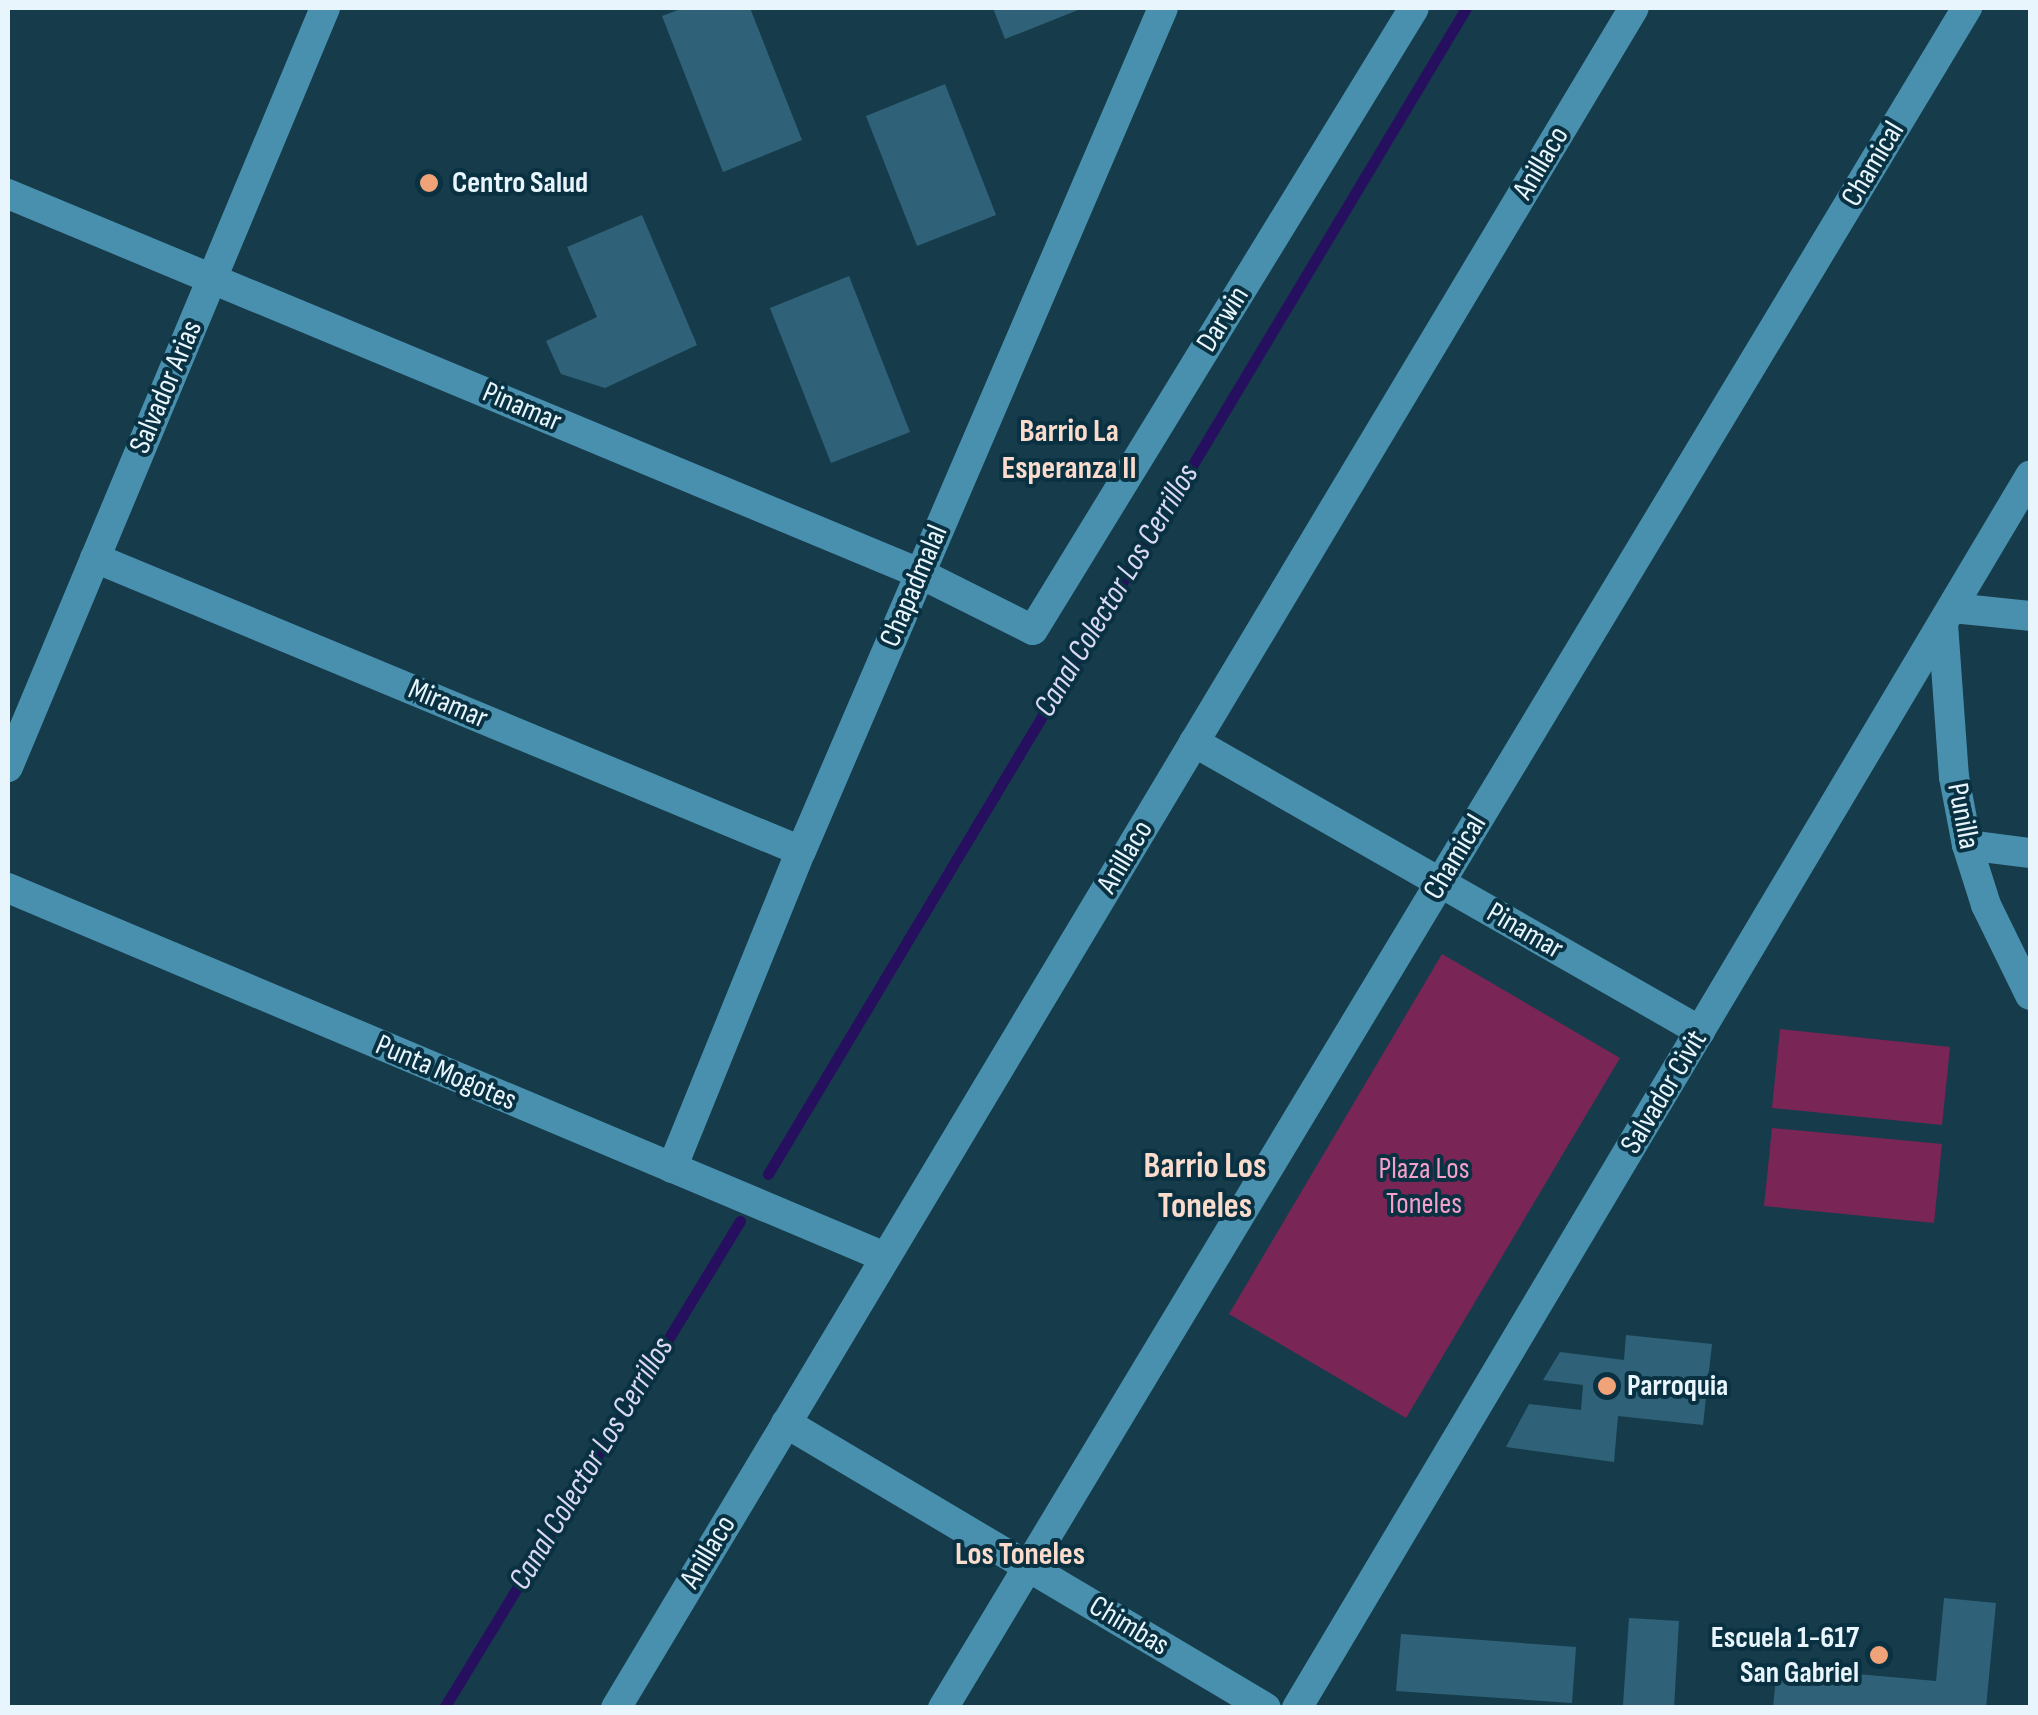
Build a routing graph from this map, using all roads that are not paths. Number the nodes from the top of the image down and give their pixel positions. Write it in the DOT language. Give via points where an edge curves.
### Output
graph roads {
  1 [pos="325,8"];
  2 [pos="1163,8"];
  3 [pos="1414,8"];
  4 [pos="1634,8"];
  5 [pos="1967,8"];
  6 [pos="8,194"];
  7 [pos="212,277"];
  8 [pos="2030,476"];
  9 [pos="94,558"];
  10 [pos="919,573"];
  11 [pos="1948,616"];
  12 [pos="2030,616"];
  13 [pos="1033,630"];
  14 [pos="1194,742"];
  15 [pos="8,766"];
  16 [pos="1967,845"];
  17 [pos="801,851"];
  18 [pos="2030,852"];
  19 [pos="1440,882"];
  20 [pos="8,888"];
  21 [pos="2030,995"];
  22 [pos="1700,1031"];
  23 [pos="672,1168"];
  24 [pos="885,1257"];
  25 [pos="786,1423"];
  26 [pos="1027,1566"];
  27 [pos="616,1708"];
  28 [pos="943,1708"];
  29 [pos="1266,1708"];
  30 [pos="1297,1708"];
  1 -- 7 [label="street, Salvador Arias"];
  2 -- 10 [label="street, Chapadmalal"];
  3 -- 13 [label="street, Darwin"];
  4 -- 14 [label="street, Anillaco"];
  5 -- 19 [label="street, Chamical"];
  6 -- 7 [label="street, Pinamar"];
  7 -- 9 [label="street, Salvador Arias"];
  7 -- 10 [label="street, Pinamar"];
  8 -- 11 [label="street, Salvador Civit"];
  9 -- 15 [label="street, Salvador Arias"];
  9 -- 17 [label="street, Miramar"];
  10 -- 13 [label="street, Pinamar"];
  10 -- 17 [label="street, Chapadmalal"];
  11 -- 12 [label="street"];
  11 -- 16 [label="street, Punilla" via="1954,777"];
  11 -- 22 [label="street, Salvador Civit"];
  14 -- 19 [label="street, Pinamar"];
  14 -- 24 [label="street, Anillaco"];
  16 -- 18 [label="street"];
  16 -- 21 [label="street, Punilla" via="1986,905"];
  17 -- 23 [label="street, Chapadmalal"];
  19 -- 22 [label="street, Pinamar"];
  19 -- 26 [label="street, Chamical"];
  20 -- 23 [label="street, Punta Mogotes"];
  22 -- 30 [label="street, Salvador Civit"];
  23 -- 24 [label="street, Punta Mogotes"];
  24 -- 25 [label="street, Anillaco"];
  25 -- 26 [label="street, Chimbas"];
  25 -- 27 [label="street, Anillaco"];
  26 -- 28 [label="street, Chamical"];
  26 -- 29 [label="street, Chimbas"];
}
